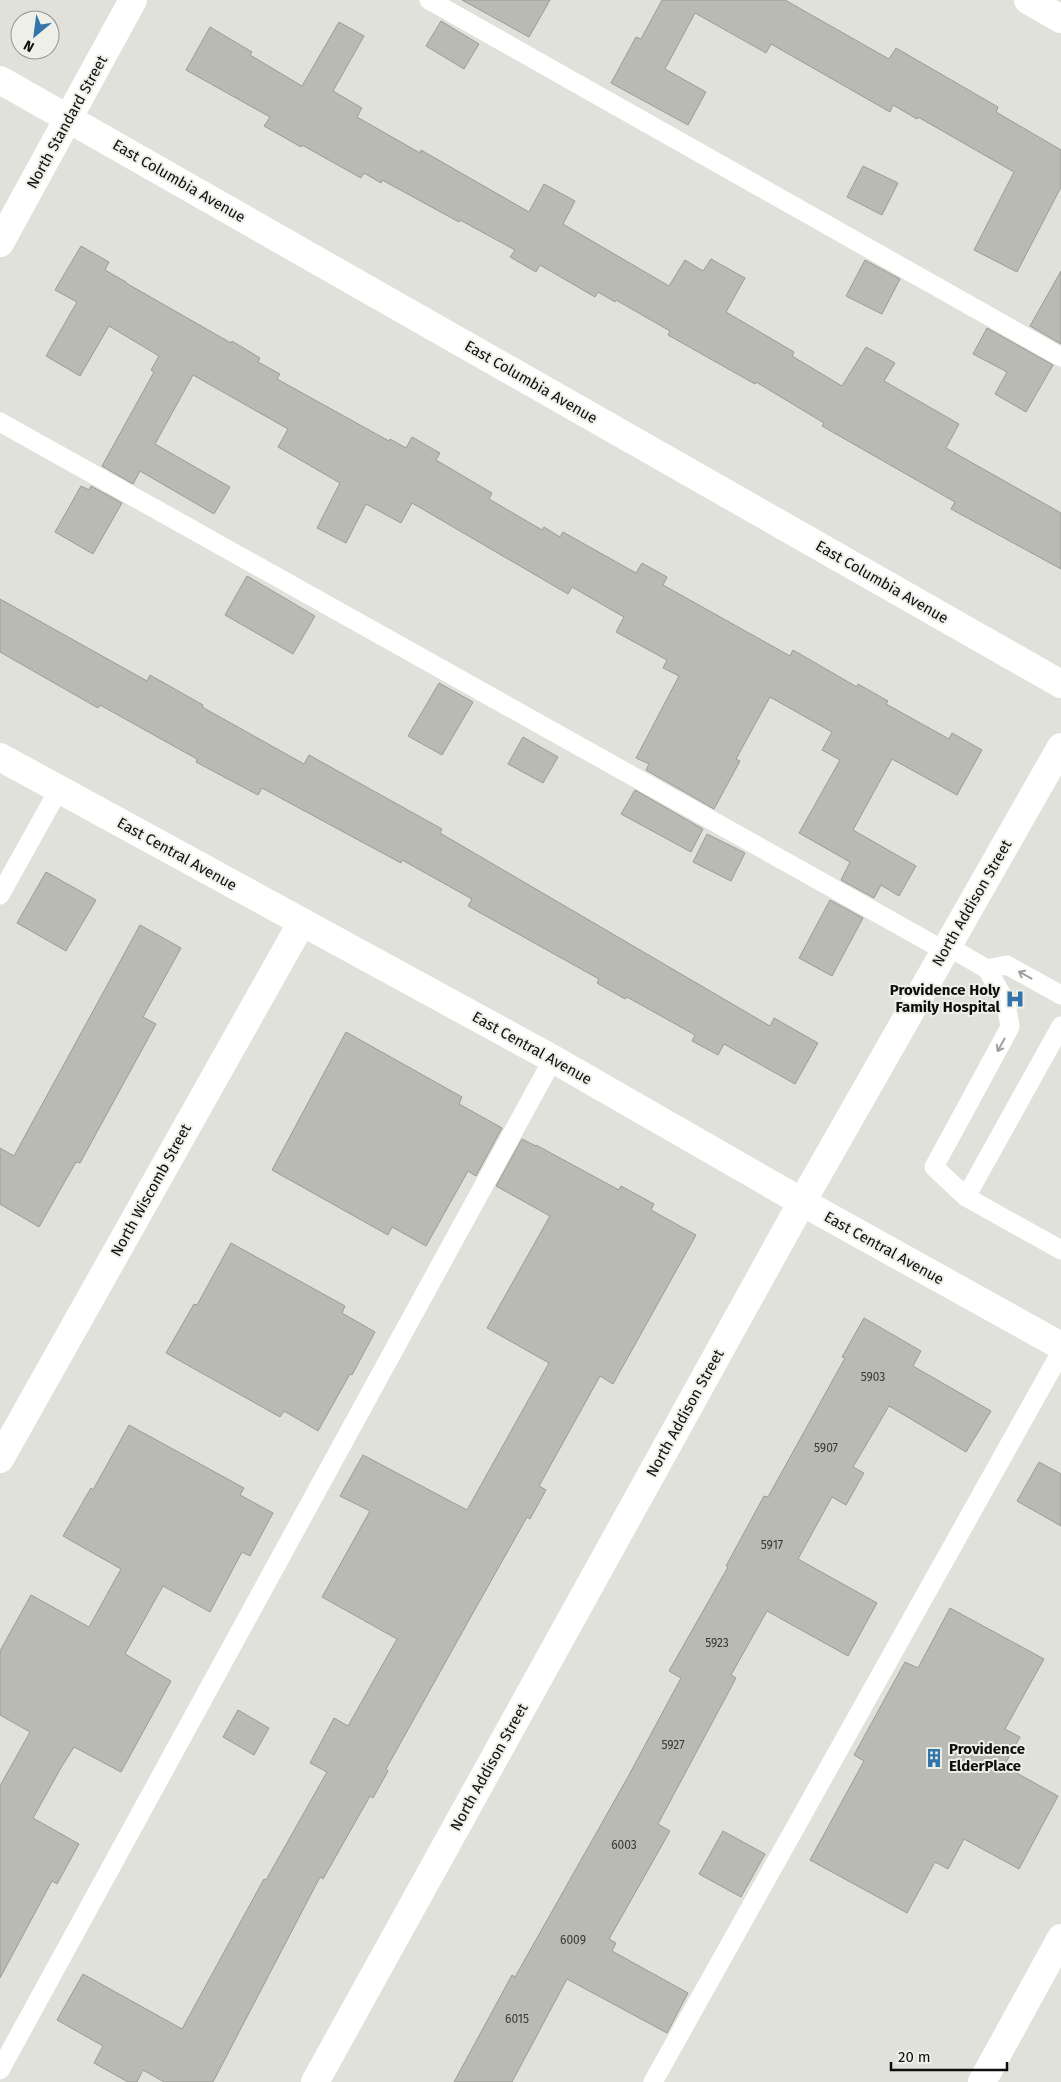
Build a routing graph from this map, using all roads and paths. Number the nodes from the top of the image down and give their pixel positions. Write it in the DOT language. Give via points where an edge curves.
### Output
graph roads {
  1 [pos="133,0"];
  2 [pos="429,0"];
  3 [pos="1028,0"];
  4 [pos="1061,19"];
  5 [pos="0,80"];
  6 [pos="70,118"];
  7 [pos="0,244"];
  8 [pos="1061,357"];
  9 [pos="0,422"];
  10 [pos="1061,684"];
  11 [pos="1061,747"];
  12 [pos="0,757"];
  13 [pos="59,789"];
  14 [pos="0,895"];
  15 [pos="302,922"];
  16 [pos="946,949"];
  17 [pos="987,969"];
  18 [pos="1061,995"];
  19 [pos="1061,1026"];
  20 [pos="552,1059"];
  21 [pos="966,1197"];
  22 [pos="802,1202"];
  23 [pos="1061,1250"];
  24 [pos="1061,1346"];
  25 [pos="1061,1352"];
  26 [pos="0,1459"];
  27 [pos="1059,1947"];
  28 [pos="0,2070"];
  29 [pos="315,2082"];
  30 [pos="653,2082"];
  31 [pos="982,2082"];
  1 -- 6 [label="street, North Standard Street"];
  2 -- 8 [label="lane"];
  3 -- 4 [label="street"];
  5 -- 6 [label="street, East Columbia Avenue"];
  6 -- 7 [label="street, North Standard Street"];
  6 -- 10 [label="street, East Columbia Avenue"];
  9 -- 16 [label="lane"];
  11 -- 16 [label="street, North Addison Street"];
  12 -- 13 [label="street, East Central Avenue"];
  13 -- 14 [label="lane"];
  13 -- 15 [label="street, East Central Avenue"];
  15 -- 20 [label="street, East Central Avenue"];
  15 -- 26 [label="street, North Wiscomb Street"];
  16 -- 17 [label="lane"];
  16 -- 22 [label="street, North Addison Street"];
  18 -- 17 [label="lane, one-way" via="1007,965"];
  17 -- 21 [label="lane, one-way" via="1006,1002 1010,1027 934,1167"];
  19 -- 21 [label="lane"];
  20 -- 22 [label="street, East Central Avenue"];
  20 -- 28 [label="lane"];
  21 -- 23 [label="lane"];
  22 -- 24 [label="street, East Central Avenue"];
  22 -- 29 [label="street, North Addison Street"];
  25 -- 30 [label="lane"];
  27 -- 31 [label="street"];
}
